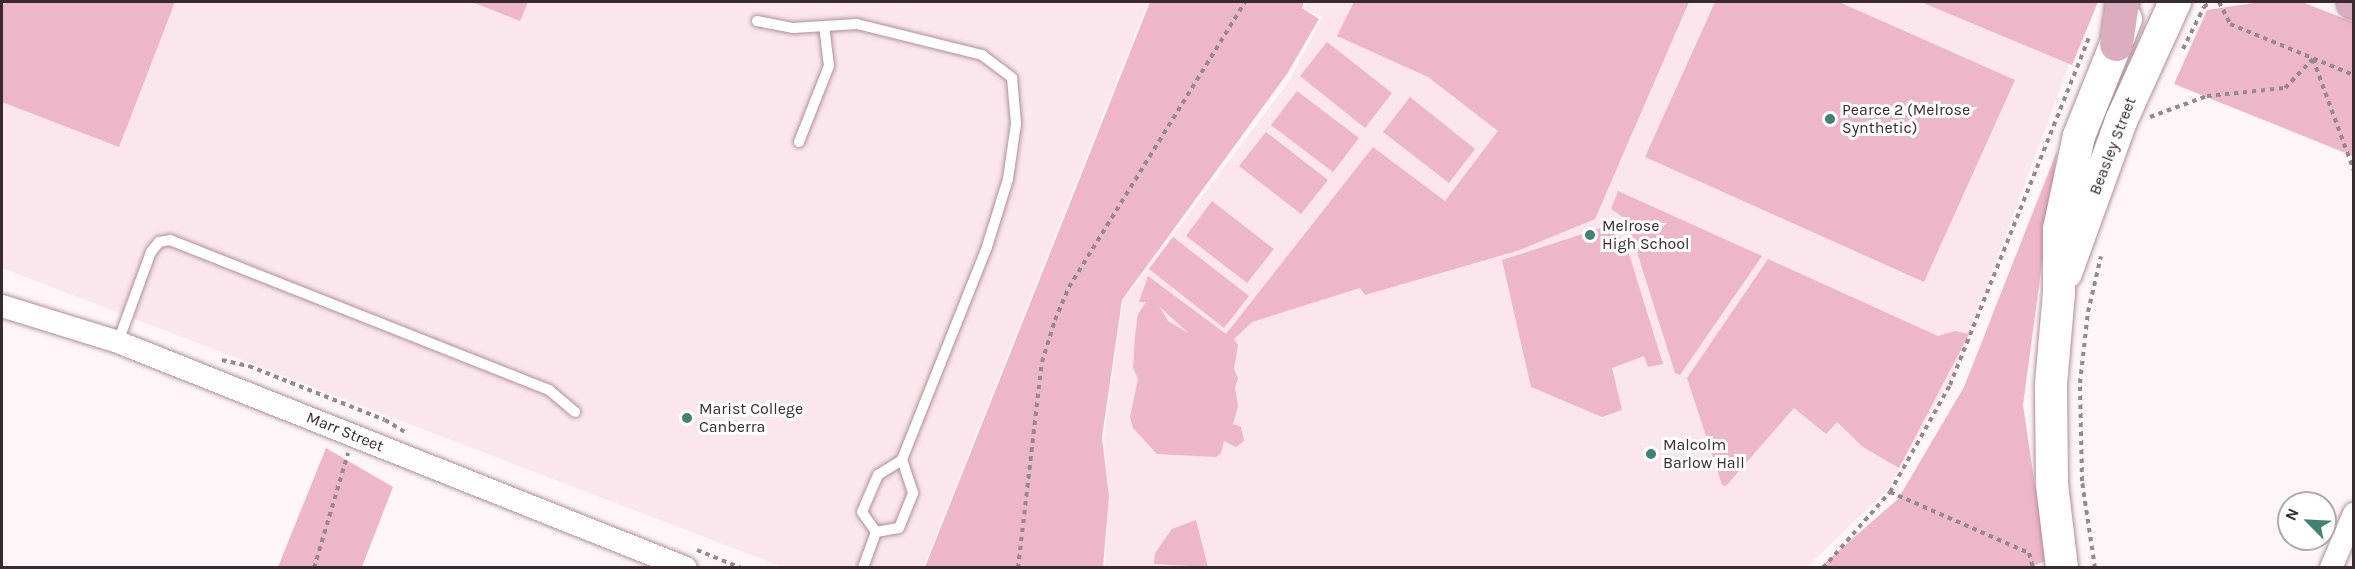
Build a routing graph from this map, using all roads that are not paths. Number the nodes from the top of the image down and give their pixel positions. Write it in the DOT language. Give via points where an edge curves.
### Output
graph roads {
  1 [pos="2122,2"];
  2 [pos="2133,2"];
  3 [pos="2175,2"];
  4 [pos="758,21"];
  5 [pos="824,28"];
  6 [pos="2105,34"];
  7 [pos="799,142"];
  8 [pos="2059,293"];
  9 [pos="2,306"];
  10 [pos="118,342"];
  11 [pos="575,412"];
  12 [pos="902,460"];
  13 [pos="2354,514"];
  14 [pos="876,532"];
  15 [pos="686,567"];
  16 [pos="863,567"];
  17 [pos="2062,567"];
  18 [pos="2331,567"];
  1 -- 6 [label="main road"];
  2 -- 6 [label="main road, Beasley Street"];
  3 -- 8 [label="main road, Beasley Street" via="2121,121"];
  4 -- 5 [label="lane" via="793,28"];
  5 -- 7 [label="lane" via="829,66"];
  5 -- 12 [label="lane" via="857,24 982,55 1012,78 1016,124 1008,179 987,247"];
  6 -- 8 [label="main road, Beasley Street" via="2059,229"];
  8 -- 17 [label="main road, Beasley Street" via="2051,384 2052,484"];
  9 -- 10 [label="street, Marr Street"];
  10 -- 11 [label="lane" via="151,252 159,242 170,240 549,390"];
  10 -- 15 [label="street, Marr Street"];
  12 -- 14 [label="lane" via="878,475 862,512"];
  12 -- 14 [label="lane" via="913,493 899,528"];
  13 -- 18 [label="street"];
  14 -- 16 [label="lane"];
}
